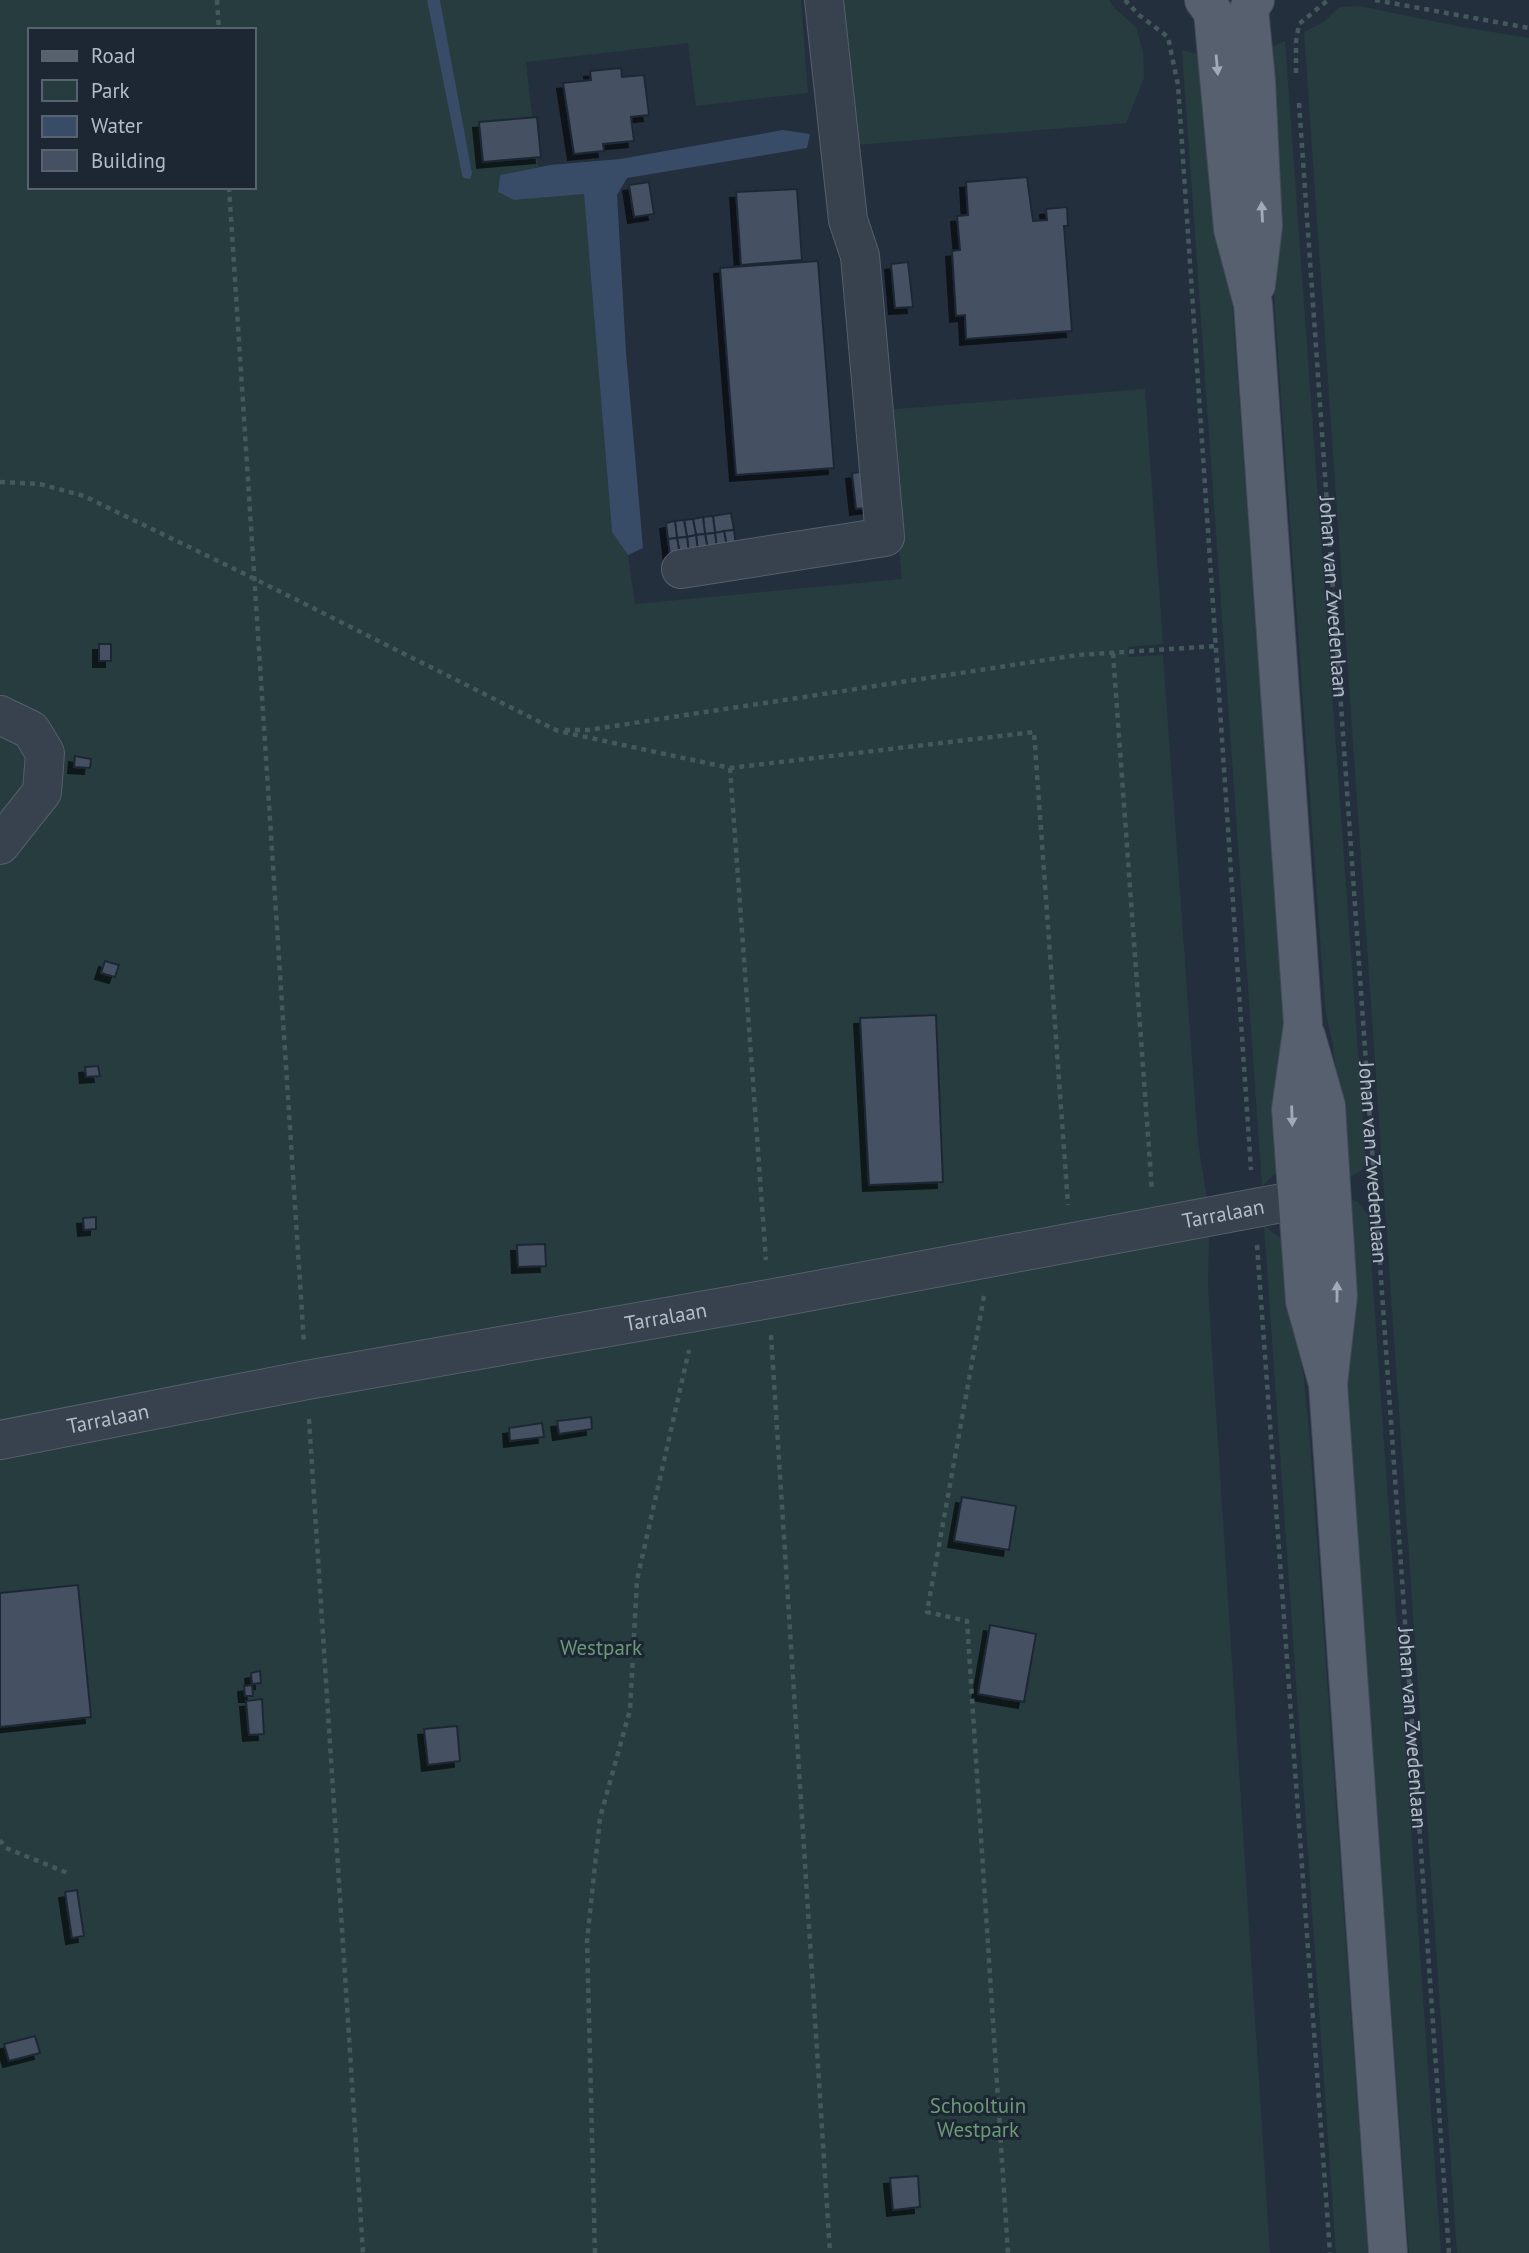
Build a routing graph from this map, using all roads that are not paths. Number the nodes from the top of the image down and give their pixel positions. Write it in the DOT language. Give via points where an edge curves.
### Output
graph roads {
  1 [pos="824,0"];
  2 [pos="1204,0"];
  3 [pos="1255,0"];
  4 [pos="1253,304"];
  5 [pos="681,569"];
  6 [pos="0,715"];
  7 [pos="0,845"];
  8 [pos="1315,1196"];
  9 [pos="0,1440"];
  10 [pos="1388,2253"];
  1 -- 5 [label="street" via="848,220 860,256 884,537"];
  2 -- 4 [label="main road, Johan van Zwedenlaan, one-way" via="1213,12 1233,229"];
  4 -- 3 [label="main road, Johan van Zwedenlaan, one-way" via="1263,226 1250,9"];
  4 -- 8 [label="main road, Johan van Zwedenlaan" via="1303,1024 1326,1106"];
  6 -- 7 [label="street" via="31,730 45,753 42,792"];
  8 -- 9 [label="street, Tarralaan"];
  8 -- 10 [label="main road, Johan van Zwedenlaan" via="1338,1296 1328,1384"];
}
